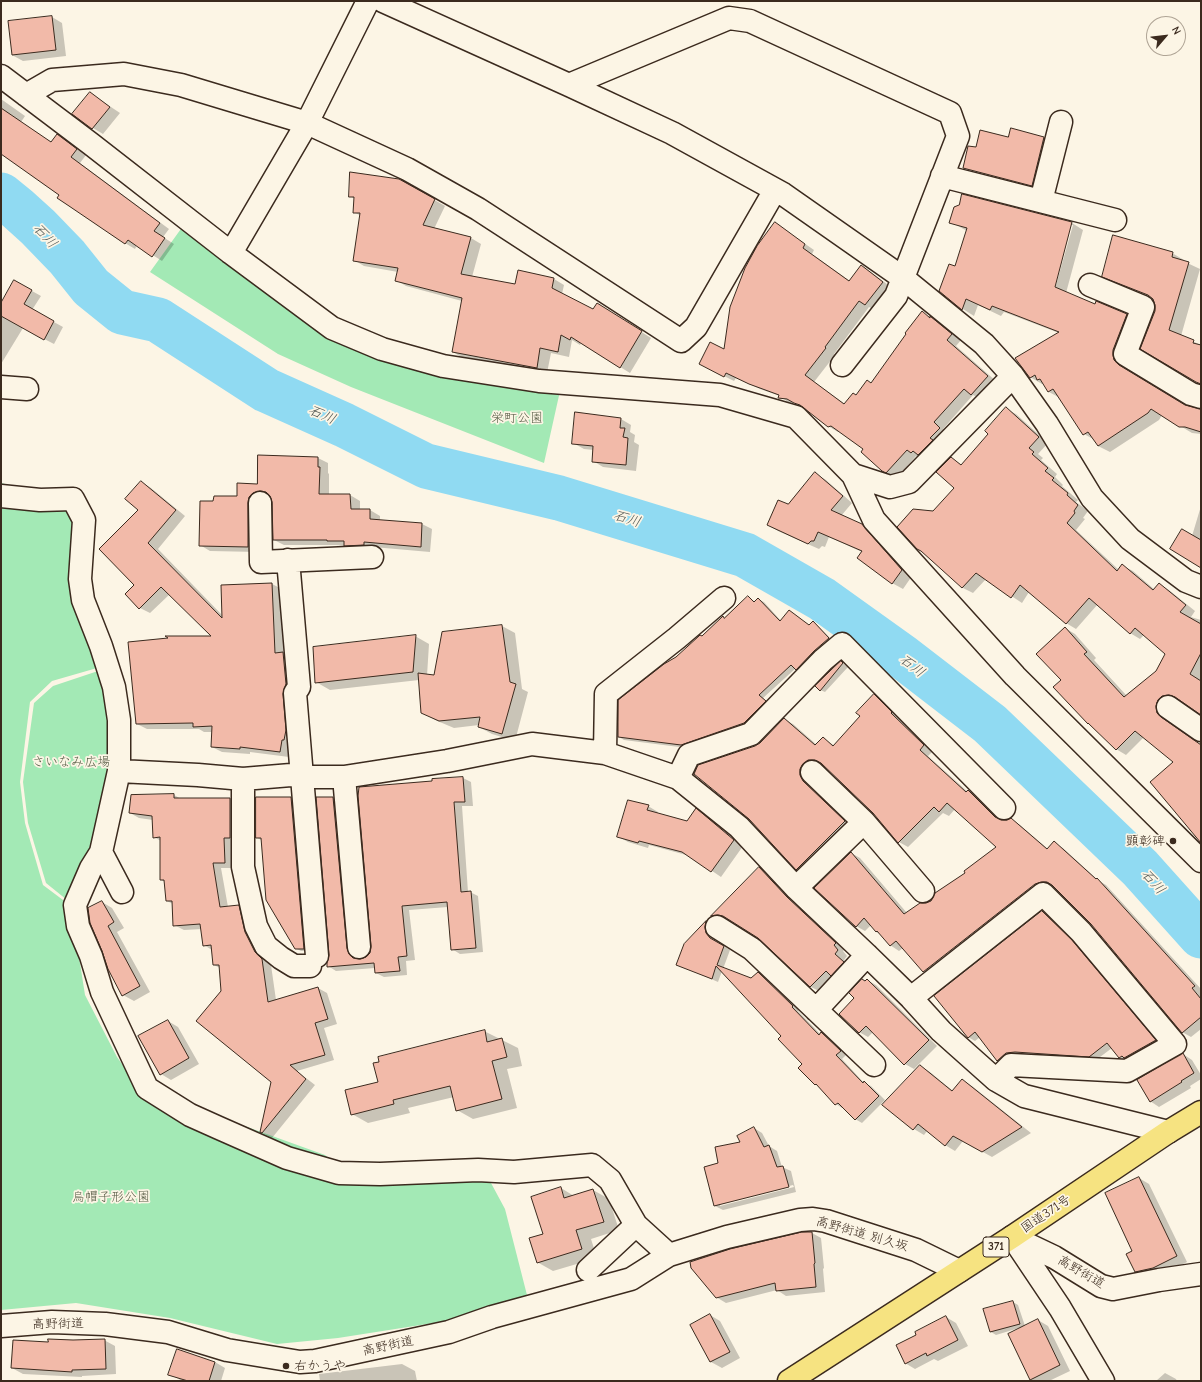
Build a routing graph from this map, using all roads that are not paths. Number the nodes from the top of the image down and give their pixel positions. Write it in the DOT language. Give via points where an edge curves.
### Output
graph roads {
  1 [pos="368,1"];
  2 [pos="383,1"];
  3 [pos="1,76"];
  4 [pos="569,85"];
  5 [pos="26,95"];
  6 [pos="1061,122"];
  7 [pos="307,123"];
  8 [pos="942,176"];
  9 [pos="774,190"];
  10 [pos="1041,201"];
  11 [pos="1115,220"];
  12 [pos="231,253"];
  13 [pos="902,278"];
  14 [pos="1090,285"];
  15 [pos="842,365"];
  16 [pos="1013,376"];
  17 [pos="1,388"];
  18 [pos="27,389"];
  19 [pos="1201,397"];
  20 [pos="853,475"];
  21 [pos="1,496"];
  22 [pos="260,503"];
  23 [pos="372,557"];
  24 [pos="288,560"];
  25 [pos="1201,587"];
  26 [pos="724,598"];
  27 [pos="1168,707"];
  28 [pos="1201,730"];
  29 [pos="605,752"];
  30 [pos="119,771"];
  31 [pos="812,772"];
  32 [pos="303,777"];
  33 [pos="344,777"];
  34 [pos="678,778"];
  35 [pos="243,779"];
  36 [pos="1004,808"];
  37 [pos="864,822"];
  38 [pos="101,852"];
  39 [pos="1201,861"];
  40 [pos="796,888"];
  41 [pos="923,891"];
  42 [pos="122,892"];
  43 [pos="717,927"];
  44 [pos="359,948"];
  45 [pos="867,955"];
  46 [pos="911,998"];
  47 [pos="816,1010"];
  48 [pos="874,1065"];
  49 [pos="996,1080"];
  50 [pos="1201,1112"];
  51 [pos="1168,1132"];
  52 [pos="636,1225"];
  53 [pos="1012,1237"];
  54 [pos="669,1255"];
  55 [pos="588,1270"];
  56 [pos="959,1271"];
  57 [pos="1201,1274"];
  58 [pos="1,1326"];
  59 [pos="789,1381"];
  60 [pos="1103,1381"];
  1 -- 7 [label="street"];
  2 -- 4 [label="street"];
  3 -- 5 [label="street"];
  4 -- 8 [label="street" via="729,18 750,21 950,112 958,136"];
  4 -- 9 [label="street" via="672,133"];
  5 -- 7 [label="street" via="52,80 124,74 181,85"];
  5 -- 12 [label="street"];
  6 -- 10 [label="street"];
  7 -- 9 [label="street" via="407,169 478,209 681,341 696,327"];
  7 -- 12 [label="street"];
  8 -- 10 [label="street"];
  8 -- 13 [label="street"];
  9 -- 13 [label="street"];
  10 -- 11 [label="street"];
  12 -- 20 [label="street" via="332,328 382,349 443,366 539,381 720,394 796,417"];
  13 -- 15 [label="street" via="896,296"];
  13 -- 16 [label="street" via="984,344"];
  14 -- 19 [label="street" via="1143,306 1125,354 1191,394"];
  16 -- 20 [label="street" via="909,482 890,487"];
  16 -- 25 [label="street" via="1047,424 1092,498 1130,538 1186,581"];
  17 -- 18 [label="street"];
  20 -- 39 [label="street" via="874,520 1015,676"];
  21 -- 30 [label="street" via="40,500 74,499 84,520 80,579 83,600 114,687 119,720"];
  22 -- 24 [label="street" via="261,562"];
  23 -- 24 [label="street"];
  24 -- 32 [label="street" via="299,688 295,693"];
  26 -- 29 [label="street" via="606,694"];
  27 -- 28 [label="street"];
  29 -- 33 [label="street" via="532,744 447,761"];
  29 -- 34 [label="street"];
  30 -- 35 [label="street"];
  30 -- 38 [label="street"];
  31 -- 37 [label="street"];
  32 -- 33 [label="street"];
  32 -- 35 [label="street" via="291,775"];
  32 -- 35 [label="street" via="314,961 294,966 266,946 256,926 243,867"];
  33 -- 44 [label="street"];
  34 -- 36 [label="street" via="689,756 751,734 842,644"];
  34 -- 40 [label="street" via="739,827"];
  37 -- 40 [label="street"];
  37 -- 41 [label="street"];
  38 -- 42 [label="street"];
  38 -- 52 [label="street" via="75,905 78,926 102,992 147,1088 190,1115 280,1155 339,1173 478,1170 514,1172 592,1165 610,1180"];
  40 -- 45 [label="street"];
  43 -- 47 [label="street" via="752,949"];
  45 -- 46 [label="street"];
  45 -- 47 [label="street"];
  46 -- 49 [label="street" via="941,1031"];
  46 -- 49 [label="street" via="1044,894 1081,932 1175,1044 1127,1071 1011,1065"];
  47 -- 48 [label="street"];
  49 -- 51 [label="street" via="1024,1096"];
  50 -- 51 [label="highway, 国道371号 / 371"];
  51 -- 53 [label="highway, 国道371号 / 371"];
  52 -- 54 [label="street"];
  52 -- 55 [label="street"];
  53 -- 56 [label="highway, 国道371号 / 371"];
  53 -- 57 [label="street, 高野街道" via="1054,1257 1101,1286 1113,1289"];
  53 -- 60 [label="street" via="1060,1308"];
  54 -- 56 [label="street, 高野街道 別久坂" via="727,1237 813,1219 916,1250"];
  54 -- 58 [label="street, 高野街道" via="630,1279 492,1317 449,1332 315,1361 300,1362 227,1350 168,1332 105,1324 52,1322"];
  56 -- 59 [label="highway, 国道371号 / 371"];
}
